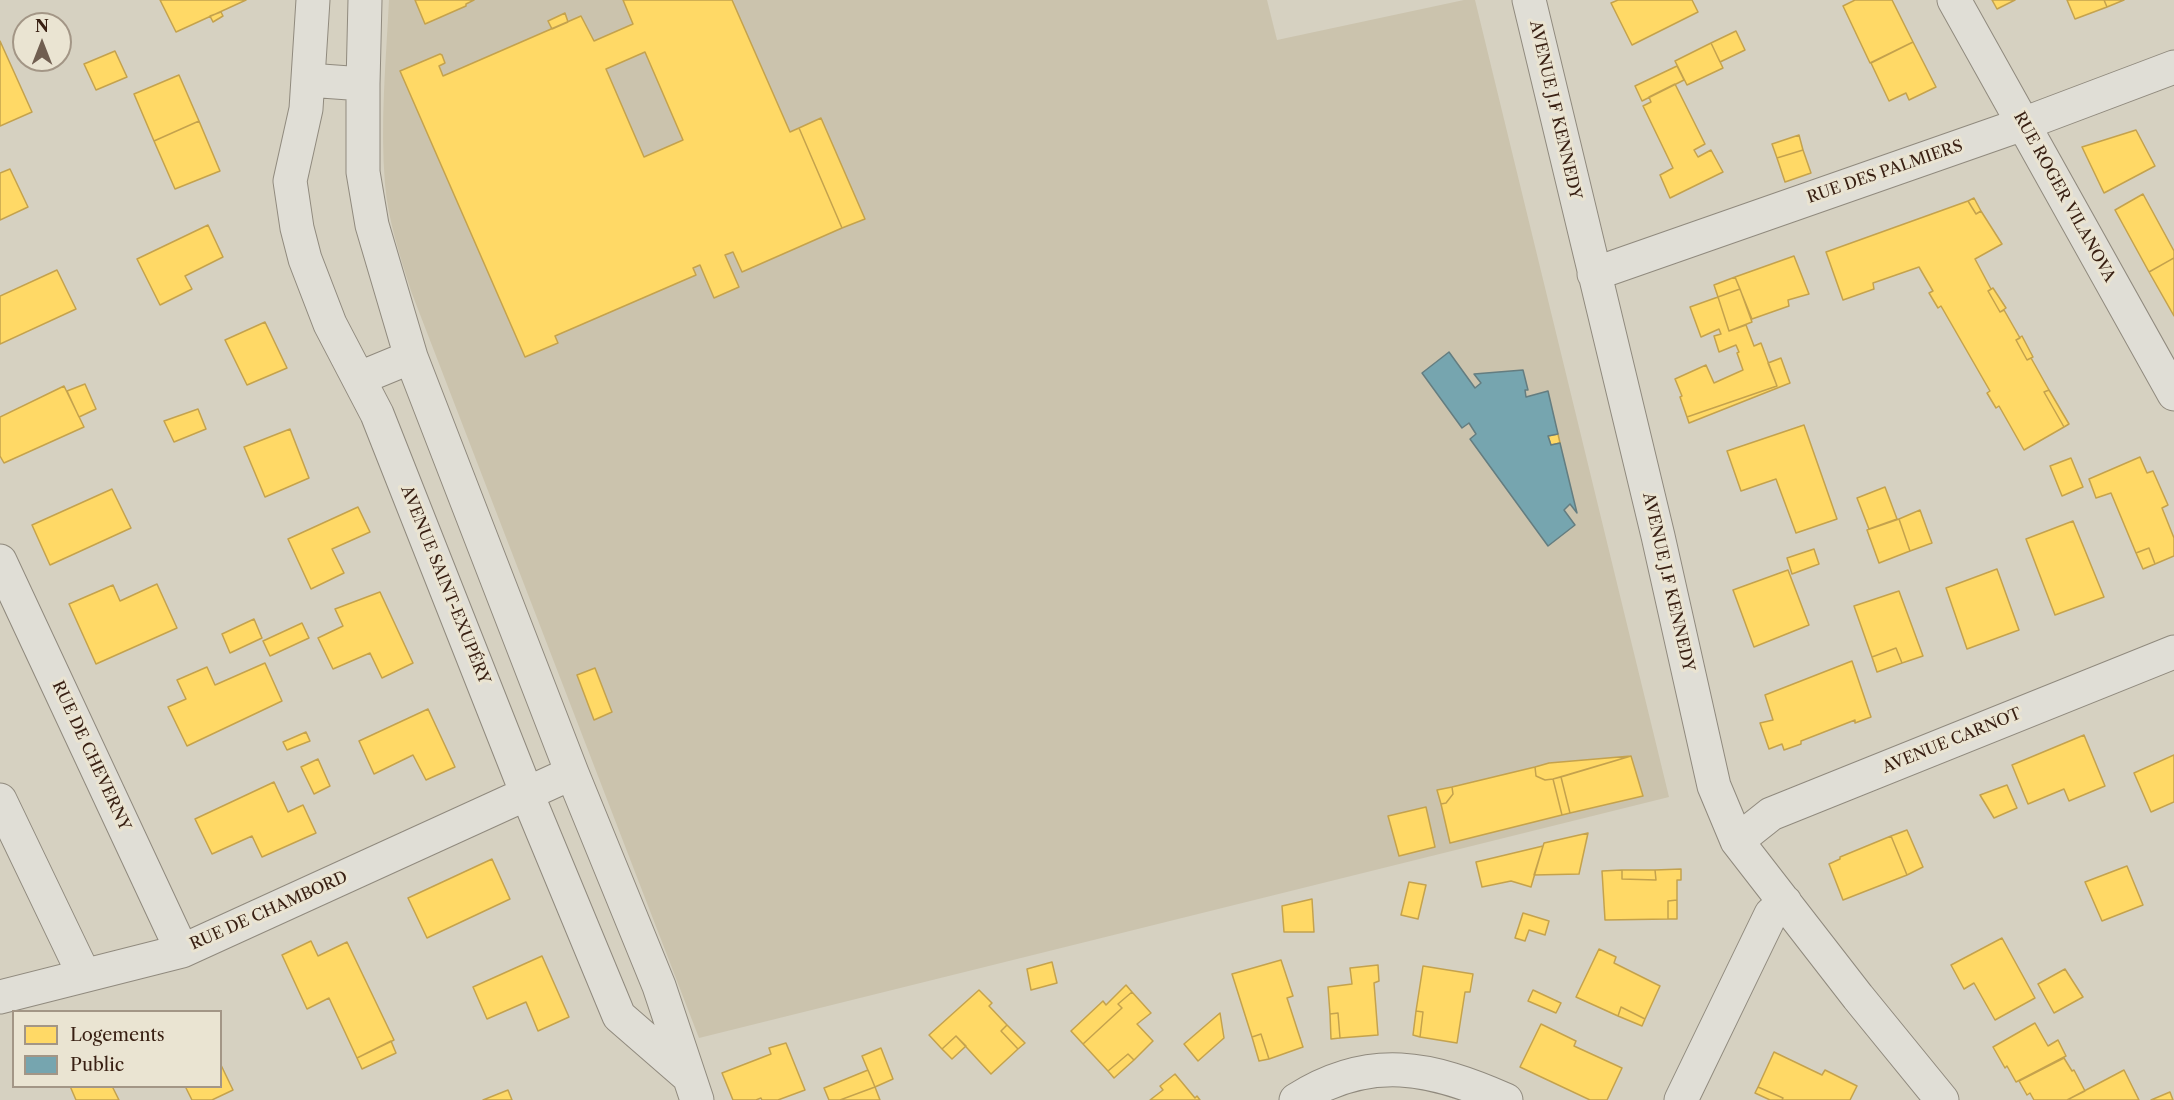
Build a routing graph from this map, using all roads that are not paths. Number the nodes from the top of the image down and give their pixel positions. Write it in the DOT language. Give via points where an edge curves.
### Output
graph roads {
  1 [pos="314,0"];
  2 [pos="365,0"];
  3 [pos="1529,0"];
  4 [pos="1954,0"];
  5 [pos="2174,67"];
  6 [pos="308,80"];
  7 [pos="363,84"];
  8 [pos="2023,124"];
  9 [pos="1594,274"];
  10 [pos="411,357"];
  11 [pos="360,378"];
  12 [pos="2174,394"];
  13 [pos="0,561"];
  14 [pos="2174,652"];
  15 [pos="572,773"];
  16 [pos="527,794"];
  17 [pos="0,800"];
  18 [pos="1737,841"];
  19 [pos="1785,902"];
  20 [pos="182,951"];
  21 [pos="84,975"];
  22 [pos="0,997"];
  23 [pos="692,1088"];
  24 [pos="1296,1100"];
  25 [pos="1506,1100"];
  26 [pos="1681,1100"];
  27 [pos="1942,1100"];
  1 -- 6 [label="street, AVENUE SAINT-EXUPÉRY"];
  2 -- 7 [label="street, AVENUE SAINT-EXUPÉRY"];
  3 -- 9 [label="street, AVENUE J.F KENNEDY"];
  4 -- 8 [label="street, RUE ROGER VILANOVA"];
  5 -- 8 [label="street, RUE DES PALMIERS"];
  6 -- 7 [label="street"];
  6 -- 11 [label="street, AVENUE SAINT-EXUPÉRY" via="306,109 290,181 297,228 330,324"];
  7 -- 10 [label="street, AVENUE SAINT-EXUPÉRY" via="363,172 372,225"];
  8 -- 9 [label="street, RUE DES PALMIERS"];
  8 -- 12 [label="street, RUE ROGER VILANOVA"];
  9 -- 18 [label="street, AVENUE J.F KENNEDY" via="1714,786"];
  10 -- 11 [label="street"];
  10 -- 15 [label="street, AVENUE SAINT-EXUPÉRY"];
  11 -- 16 [label="street, AVENUE SAINT-EXUPÉRY"];
  13 -- 20 [label="street, RUE DE CHEVERNY"];
  14 -- 18 [label="street, AVENUE CARNOT" via="1771,814"];
  15 -- 16 [label="street"];
  15 -- 23 [label="street, AVENUE SAINT-EXUPÉRY" via="659,986"];
  16 -- 20 [label="street, RUE DE CHAMBORD"];
  16 -- 23 [label="street, AVENUE SAINT-EXUPÉRY" via="619,1016"];
  17 -- 21 [label="street"];
  18 -- 19 [label="street, AVENUE J.F KENNEDY"];
  19 -- 26 [label="street" via="1771,914"];
  19 -- 27 [label="street, AVENUE J.F KENNEDY"];
  20 -- 21 [label="street, RUE DE CHAMBORD"];
  21 -- 22 [label="street, RUE DE CHAMBORD"];
  24 -- 25 [label="street" via="1350,1076 1408,1069 1482,1089"];
}
